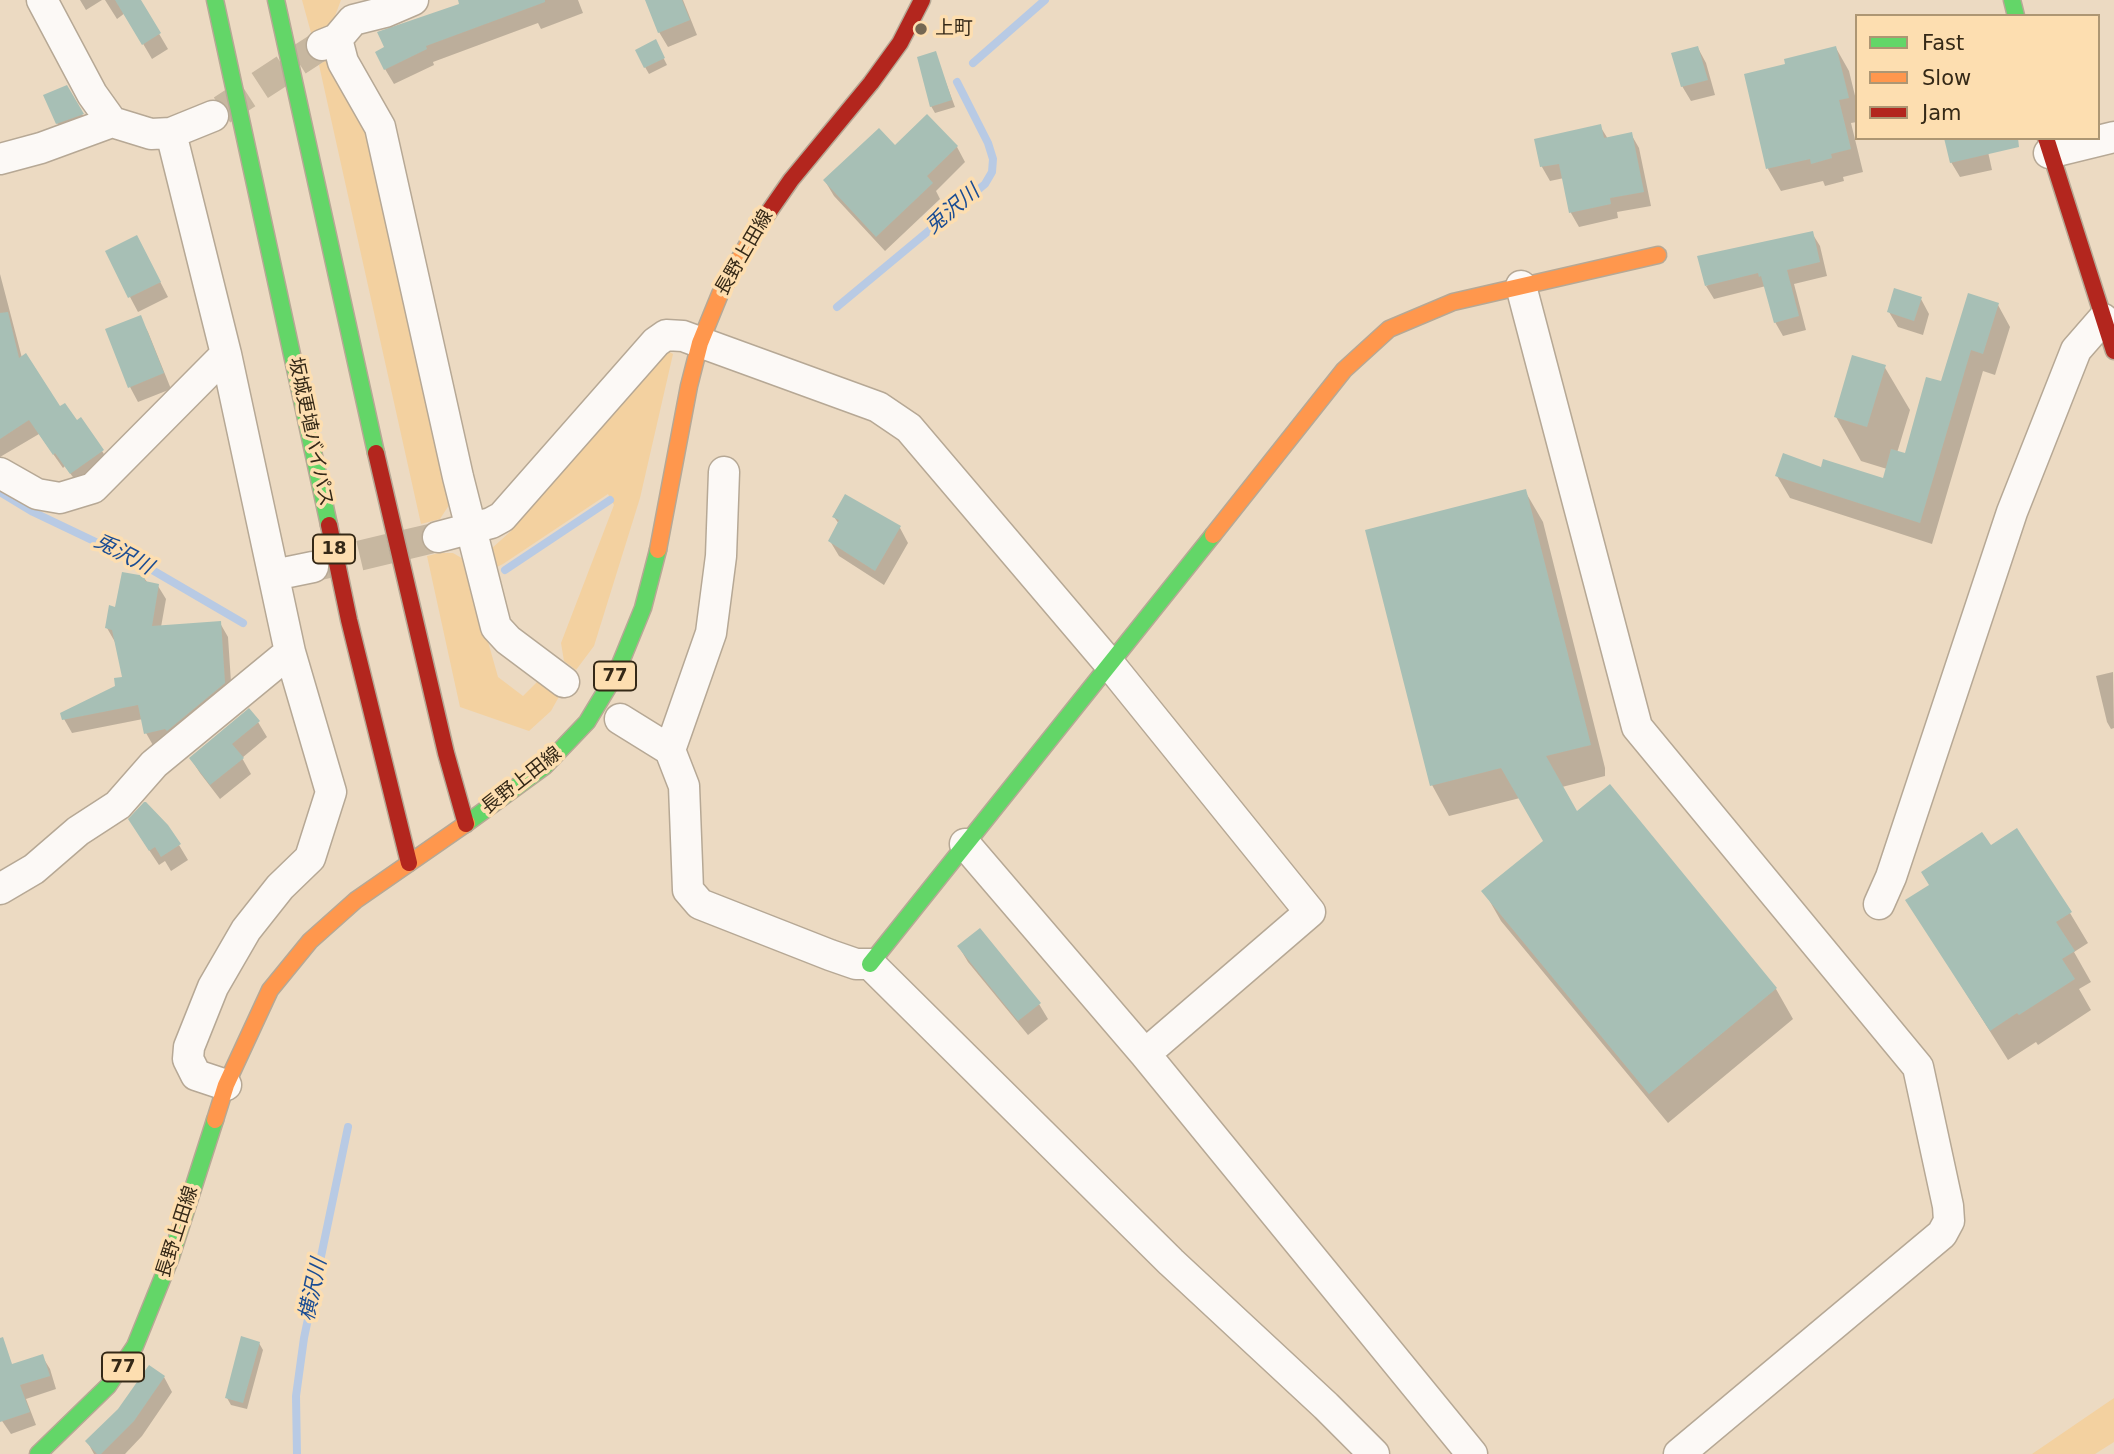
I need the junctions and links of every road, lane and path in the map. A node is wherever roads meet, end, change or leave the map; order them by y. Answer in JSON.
{"nodes":[{"id":1,"x":42,"y":0,"type":"edge"},
{"id":2,"x":215,"y":0,"type":"edge"},
{"id":3,"x":276,"y":0,"type":"edge"},
{"id":4,"x":414,"y":0,"type":"edge"},
{"id":5,"x":922,"y":0,"type":"edge"},
{"id":6,"x":343,"y":26,"type":"edge"},
{"id":7,"x":213,"y":116,"type":"tunnel mouth"},
{"id":8,"x":112,"y":122,"type":"junction"},
{"id":9,"x":171,"y":133,"type":"junction"},
{"id":10,"x":2092,"y":140,"type":"edge"},
{"id":11,"x":2047,"y":146,"type":"edge"},
{"id":12,"x":0,"y":159,"type":"edge"},
{"id":13,"x":1658,"y":255,"type":"dead end"},
{"id":14,"x":1521,"y":286,"type":"junction"},
{"id":15,"x":2103,"y":319,"type":"junction"},
{"id":16,"x":700,"y":344,"type":"junction"},
{"id":17,"x":2114,"y":351,"type":"edge"},
{"id":18,"x":226,"y":355,"type":"junction"},
{"id":19,"x":724,"y":472,"type":"dead end"},
{"id":20,"x":0,"y":473,"type":"edge"},
{"id":21,"x":472,"y":528,"type":"junction"},
{"id":22,"x":438,"y":537,"type":"tunnel mouth"},
{"id":23,"x":313,"y":567,"type":"tunnel mouth"},
{"id":24,"x":274,"y":575,"type":"junction"},
{"id":25,"x":290,"y":652,"type":"junction"},
{"id":26,"x":1108,"y":662,"type":"junction"},
{"id":27,"x":564,"y":682,"type":"dead end"},
{"id":28,"x":620,"y":719,"type":"dead end"},
{"id":29,"x":670,"y":750,"type":"junction"},
{"id":30,"x":466,"y":824,"type":"junction"},
{"id":31,"x":965,"y":844,"type":"junction"},
{"id":32,"x":409,"y":863,"type":"junction"},
{"id":33,"x":0,"y":889,"type":"edge"},
{"id":34,"x":1879,"y":904,"type":"dead end"},
{"id":35,"x":870,"y":964,"type":"junction"},
{"id":36,"x":1145,"y":1054,"type":"junction"},
{"id":37,"x":226,"y":1085,"type":"junction"},
{"id":38,"x":38,"y":1454,"type":"edge"},
{"id":39,"x":1374,"y":1454,"type":"edge"},
{"id":40,"x":1472,"y":1454,"type":"edge"},
{"id":41,"x":1679,"y":1454,"type":"edge"}],
"edges":[{"from":1,"to":8,"type":"street"},
{"from":2,"to":32,"type":"main road","name":"坂城更埴バイパス","number":"18"},
{"from":3,"to":30,"type":"main road"},
{"from":4,"to":6,"type":"street"},
{"from":5,"to":16,"type":"main road","name":"長野上田線","number":"77"},
{"from":6,"to":21,"type":"street"},
{"from":7,"to":9,"type":"street"},
{"from":8,"to":9,"type":"street"},
{"from":8,"to":12,"type":"street"},
{"from":9,"to":18,"type":"street"},
{"from":10,"to":11,"type":"street"},
{"from":11,"to":15,"type":"main road"},
{"from":13,"to":14,"type":"main road"},
{"from":14,"to":26,"type":"main road"},
{"from":14,"to":41,"type":"street"},
{"from":15,"to":17,"type":"main road"},
{"from":15,"to":34,"type":"street"},
{"from":16,"to":21,"type":"street"},
{"from":16,"to":26,"type":"street"},
{"from":16,"to":30,"type":"main road","name":"長野上田線","number":"77"},
{"from":18,"to":20,"type":"street"},
{"from":18,"to":24,"type":"street"},
{"from":19,"to":29,"type":"street"},
{"from":21,"to":22,"type":"street"},
{"from":21,"to":27,"type":"street"},
{"from":23,"to":24,"type":"street"},
{"from":24,"to":25,"type":"street"},
{"from":25,"to":33,"type":"street"},
{"from":25,"to":37,"type":"street"},
{"from":26,"to":31,"type":"main road"},
{"from":26,"to":36,"type":"street"},
{"from":28,"to":29,"type":"street"},
{"from":29,"to":35,"type":"street"},
{"from":30,"to":32,"type":"main road","name":"長野上田線","number":"77"},
{"from":31,"to":35,"type":"main road"},
{"from":31,"to":36,"type":"street"},
{"from":32,"to":37,"type":"main road","name":"長野上田線","number":"77"},
{"from":35,"to":39,"type":"street"},
{"from":36,"to":40,"type":"street"},
{"from":37,"to":38,"type":"main road","name":"長野上田線","number":"77"}]}
